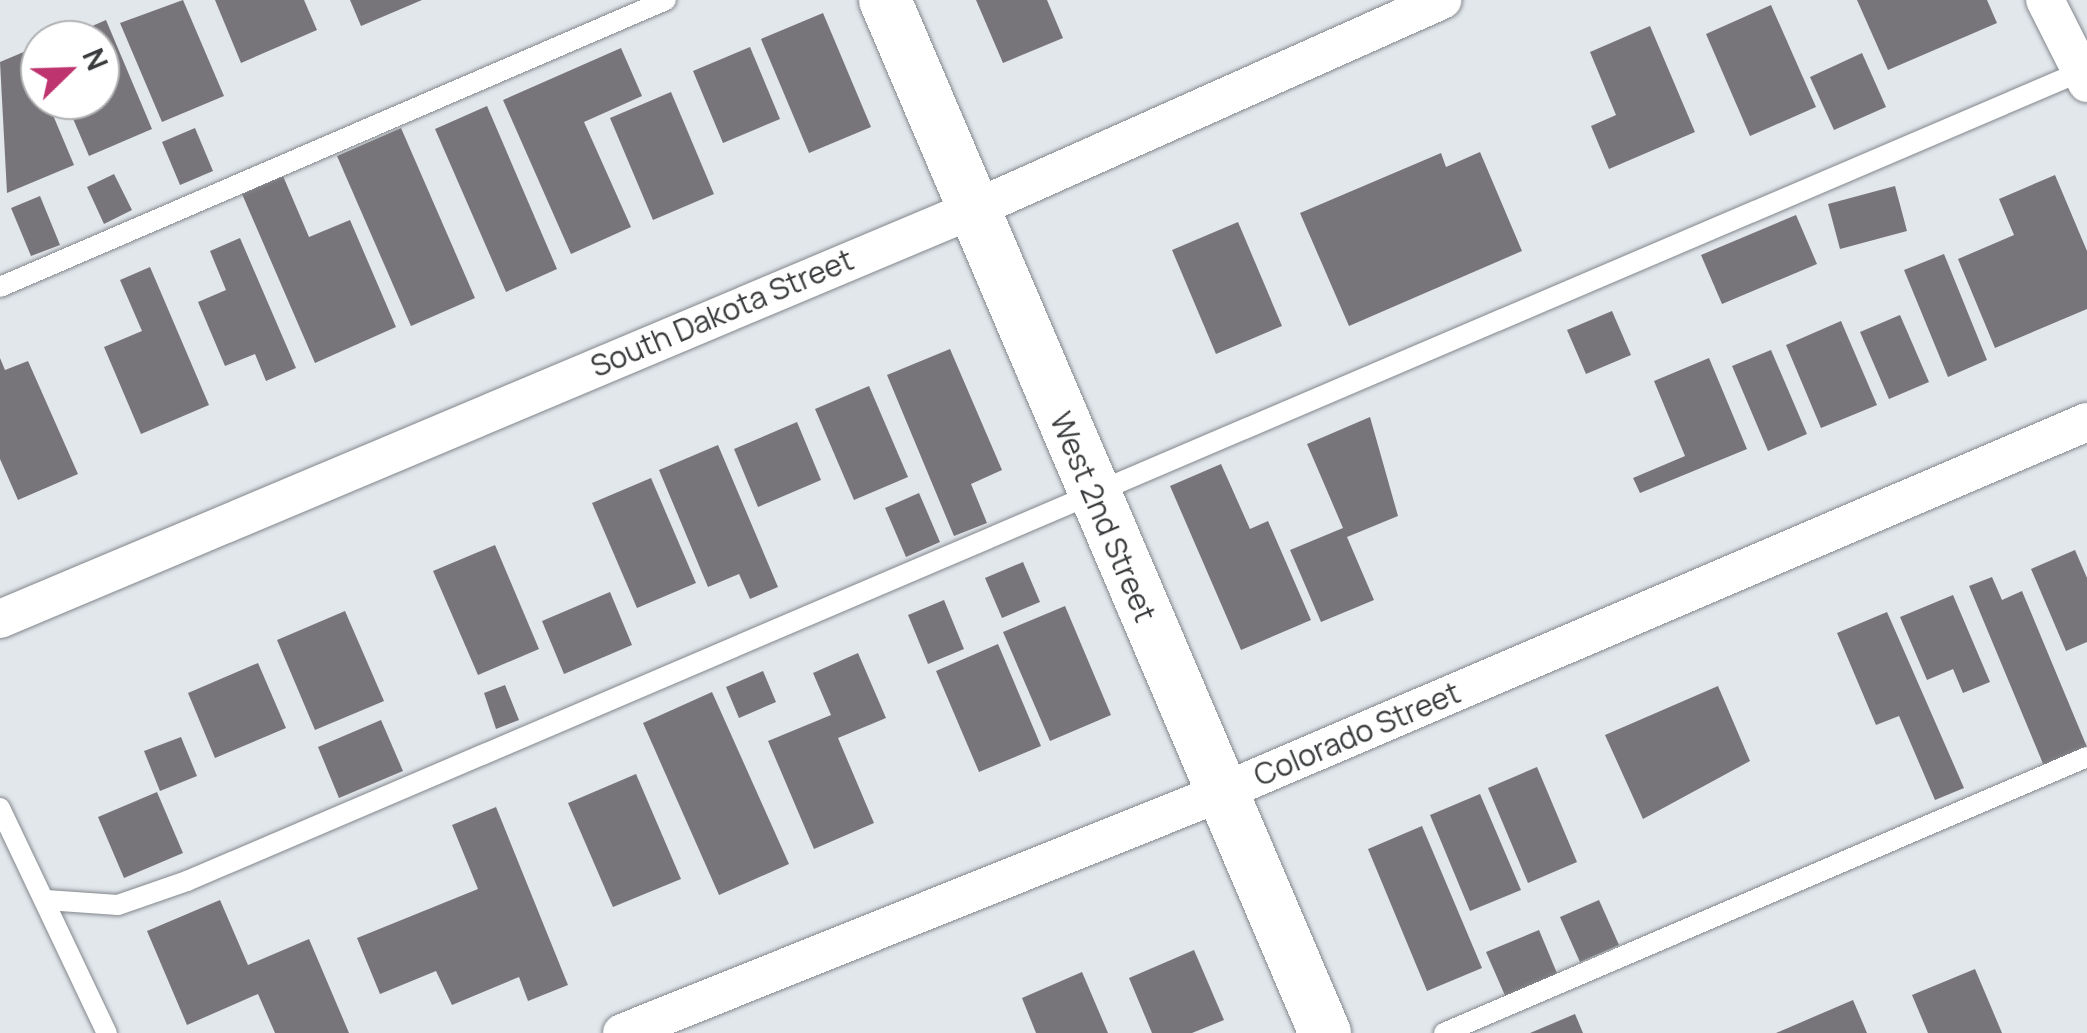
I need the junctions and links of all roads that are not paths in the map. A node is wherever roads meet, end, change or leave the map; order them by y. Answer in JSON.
{"nodes":[{"id":1,"x":666,"y":0,"type":"edge"},
{"id":2,"x":886,"y":0,"type":"edge"},
{"id":3,"x":1442,"y":0,"type":"edge"},
{"id":4,"x":2045,"y":0,"type":"edge"},
{"id":5,"x":2084,"y":77,"type":"edge"},
{"id":6,"x":974,"y":209,"type":"junction"},
{"id":7,"x":0,"y":287,"type":"edge"},
{"id":8,"x":2087,"y":422,"type":"edge"},
{"id":9,"x":1095,"y":498,"type":"junction"},
{"id":10,"x":0,"y":620,"type":"edge"},
{"id":11,"x":2087,"y":757,"type":"edge"},
{"id":12,"x":1220,"y":792,"type":"junction"},
{"id":13,"x":0,"y":808,"type":"edge"},
{"id":14,"x":46,"y":900,"type":"junction"},
{"id":15,"x":107,"y":1033,"type":"edge"},
{"id":16,"x":622,"y":1033,"type":"edge"},
{"id":17,"x":1325,"y":1033,"type":"edge"},
{"id":18,"x":1444,"y":1033,"type":"edge"}],
"edges":[{"from":1,"to":7,"type":"lane"},
{"from":2,"to":6,"type":"street","name":"West 2nd Street"},
{"from":3,"to":6,"type":"street","name":"South Dakota Street"},
{"from":4,"to":5,"type":"street"},
{"from":5,"to":9,"type":"lane"},
{"from":6,"to":9,"type":"street","name":"West 2nd Street"},
{"from":6,"to":10,"type":"street","name":"South Dakota Street"},
{"from":8,"to":12,"type":"street","name":"Colorado Street"},
{"from":9,"to":12,"type":"street","name":"West 2nd Street"},
{"from":9,"to":14,"type":"lane"},
{"from":11,"to":18,"type":"lane"},
{"from":12,"to":16,"type":"street","name":"Colorado Street"},
{"from":12,"to":17,"type":"street","name":"West 2nd Street"},
{"from":13,"to":14,"type":"lane"},
{"from":14,"to":15,"type":"lane"}]}
